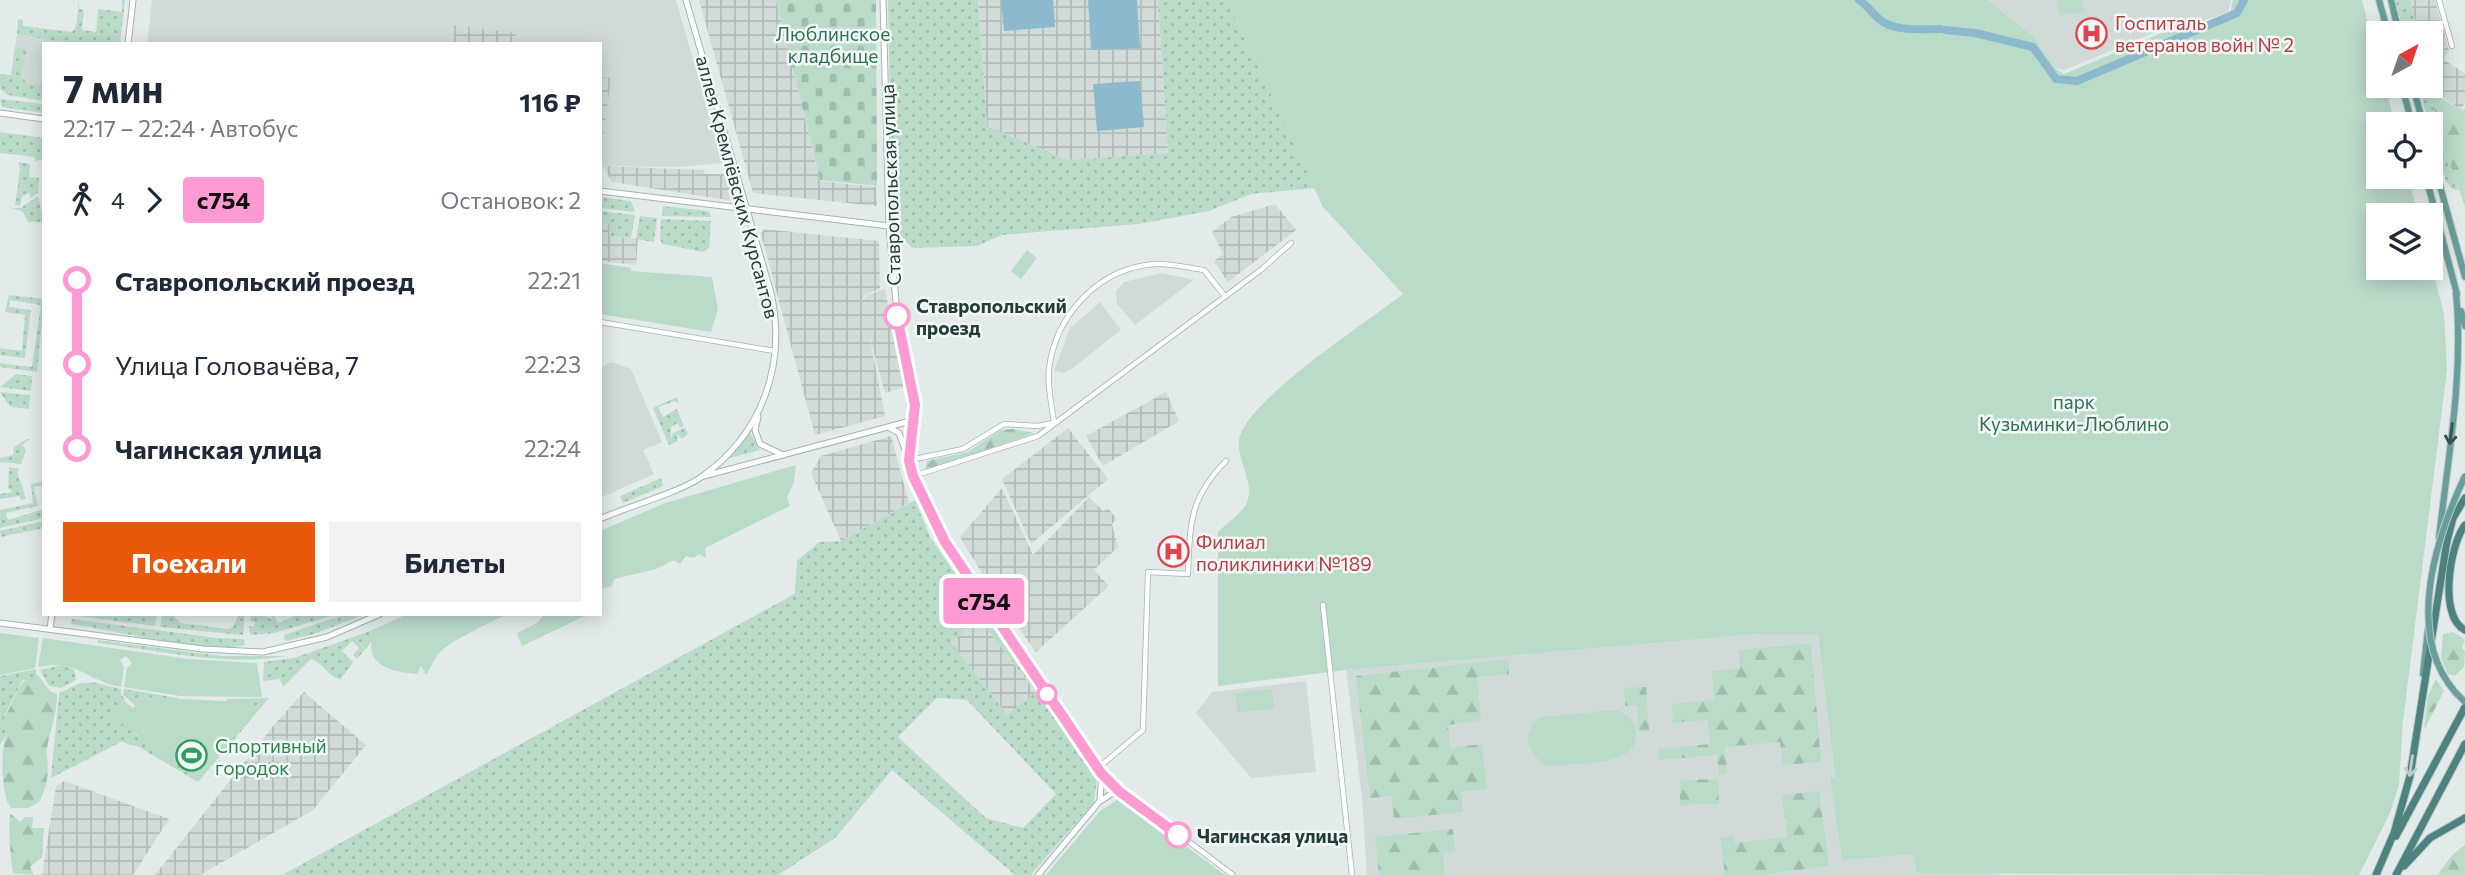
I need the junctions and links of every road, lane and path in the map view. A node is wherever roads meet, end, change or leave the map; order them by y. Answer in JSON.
{"nodes":[{"id":1,"x":133,"y":0,"type":"edge"},
{"id":2,"x":686,"y":0,"type":"edge"},
{"id":3,"x":883,"y":0,"type":"edge"},
{"id":4,"x":2379,"y":0,"type":"edge"},
{"id":5,"x":2391,"y":0,"type":"edge"},
{"id":6,"x":2439,"y":0,"type":"edge"},
{"id":7,"x":2385,"y":21,"type":"edge"},
{"id":8,"x":2396,"y":21,"type":"edge"},
{"id":9,"x":128,"y":42,"type":"edge"},
{"id":10,"x":2452,"y":46,"type":"dead end"},
{"id":11,"x":0,"y":113,"type":"edge"},
{"id":12,"x":42,"y":119,"type":"edge"},
{"id":13,"x":2429,"y":189,"type":"edge"},
{"id":14,"x":2441,"y":189,"type":"edge"},
{"id":15,"x":602,"y":191,"type":"edge"},
{"id":16,"x":747,"y":210,"type":"junction"},
{"id":17,"x":889,"y":226,"type":"junction"},
{"id":18,"x":1291,"y":243,"type":"dead end"},
{"id":19,"x":2465,"y":277,"type":"edge"},
{"id":20,"x":2456,"y":293,"type":"junction"},
{"id":21,"x":1224,"y":295,"type":"junction"},
{"id":22,"x":602,"y":322,"type":"edge"},
{"id":23,"x":2465,"y":326,"type":"edge"},
{"id":24,"x":776,"y":352,"type":"junction"},
{"id":25,"x":759,"y":411,"type":"junction"},
{"id":26,"x":914,"y":420,"type":"junction"},
{"id":27,"x":1054,"y":423,"type":"junction"},
{"id":28,"x":887,"y":427,"type":"junction"},
{"id":29,"x":783,"y":455,"type":"junction"},
{"id":30,"x":909,"y":461,"type":"junction"},
{"id":31,"x":1226,"y":461,"type":"dead end"},
{"id":32,"x":913,"y":476,"type":"junction"},
{"id":33,"x":2465,"y":476,"type":"edge"},
{"id":34,"x":702,"y":477,"type":"junction"},
{"id":35,"x":2465,"y":498,"type":"edge"},
{"id":36,"x":602,"y":518,"type":"edge"},
{"id":37,"x":2465,"y":525,"type":"edge"},
{"id":38,"x":1324,"y":605,"type":"dead end"},
{"id":39,"x":52,"y":616,"type":"edge"},
{"id":40,"x":375,"y":616,"type":"edge"},
{"id":41,"x":0,"y":623,"type":"edge"},
{"id":42,"x":50,"y":629,"type":"junction"},
{"id":43,"x":2465,"y":630,"type":"edge"},
{"id":44,"x":2421,"y":699,"type":"junction"},
{"id":45,"x":2465,"y":702,"type":"edge"},
{"id":46,"x":2465,"y":744,"type":"edge"},
{"id":47,"x":1099,"y":771,"type":"junction"},
{"id":48,"x":1113,"y":785,"type":"junction"},
{"id":49,"x":1103,"y":787,"type":"junction"},
{"id":50,"x":1110,"y":794,"type":"junction"},
{"id":51,"x":1123,"y":794,"type":"junction"},
{"id":52,"x":1099,"y":802,"type":"junction"},
{"id":53,"x":2465,"y":818,"type":"edge"},
{"id":54,"x":1038,"y":875,"type":"edge"},
{"id":55,"x":1233,"y":875,"type":"edge"},
{"id":56,"x":1352,"y":875,"type":"edge"},
{"id":57,"x":2376,"y":875,"type":"edge"},
{"id":58,"x":2397,"y":875,"type":"edge"}],
"edges":[{"from":1,"to":9,"type":"street"},
{"from":2,"to":16,"type":"street","name":"аллея Кремлёвских Курсантов"},
{"from":3,"to":17,"type":"street","name":"Ставропольская улица"},
{"from":4,"to":7,"type":"main road"},
{"from":5,"to":8,"type":"main road"},
{"from":6,"to":10,"type":"street"},
{"from":11,"to":12,"type":"street"},
{"from":13,"to":20,"type":"main road"},
{"from":14,"to":19,"type":"main road"},
{"from":15,"to":16,"type":"street"},
{"from":16,"to":17,"type":"street"},
{"from":16,"to":24,"type":"street","name":"аллея Кремлёвских Курсантов"},
{"from":17,"to":26,"type":"street","name":"Ставропольская улица"},
{"from":18,"to":21,"type":"street"},
{"from":20,"to":23,"type":"main road"},
{"from":20,"to":44,"type":"main road","one_way":true},
{"from":21,"to":27,"type":"street"},
{"from":21,"to":27,"type":"street"},
{"from":22,"to":24,"type":"street"},
{"from":24,"to":25,"type":"street","name":"аллея Кремлёвских Курсантов"},
{"from":25,"to":29,"type":"street"},
{"from":25,"to":34,"type":"street","name":"аллея Кремлёвских Курсантов"},
{"from":26,"to":28,"type":"street"},
{"from":26,"to":30,"type":"street","name":"Ставропольская улица"},
{"from":27,"to":30,"type":"street"},
{"from":27,"to":32,"type":"street"},
{"from":28,"to":29,"type":"street"},
{"from":28,"to":30,"type":"street"},
{"from":29,"to":34,"type":"street"},
{"from":30,"to":32,"type":"street","name":"Ставропольская улица"},
{"from":31,"to":47,"type":"street"},
{"from":32,"to":47,"type":"street","name":"Ставропольская улица"},
{"from":33,"to":45,"type":"main road","bridge":true},
{"from":34,"to":36,"type":"street"},
{"from":35,"to":44,"type":"highway"},
{"from":37,"to":43,"type":"highway"},
{"from":38,"to":56,"type":"street"},
{"from":39,"to":42,"type":"street"},
{"from":40,"to":42,"type":"street"},
{"from":41,"to":42,"type":"street"},
{"from":44,"to":57,"type":"highway","one_way":true},
{"from":45,"to":57,"type":"highway"},
{"from":46,"to":58,"type":"highway"},
{"from":47,"to":48,"type":"street","name":"Ставропольская улица"},
{"from":47,"to":49,"type":"street","name":"Ставропольская улица"},
{"from":48,"to":49,"type":"street"},
{"from":48,"to":50,"type":"street"},
{"from":48,"to":51,"type":"street"},
{"from":49,"to":50,"type":"street"},
{"from":49,"to":52,"type":"street"},
{"from":50,"to":51,"type":"street"},
{"from":50,"to":52,"type":"street"},
{"from":51,"to":55,"type":"street"},
{"from":52,"to":54,"type":"street"},
{"from":53,"to":58,"type":"highway"}]}
